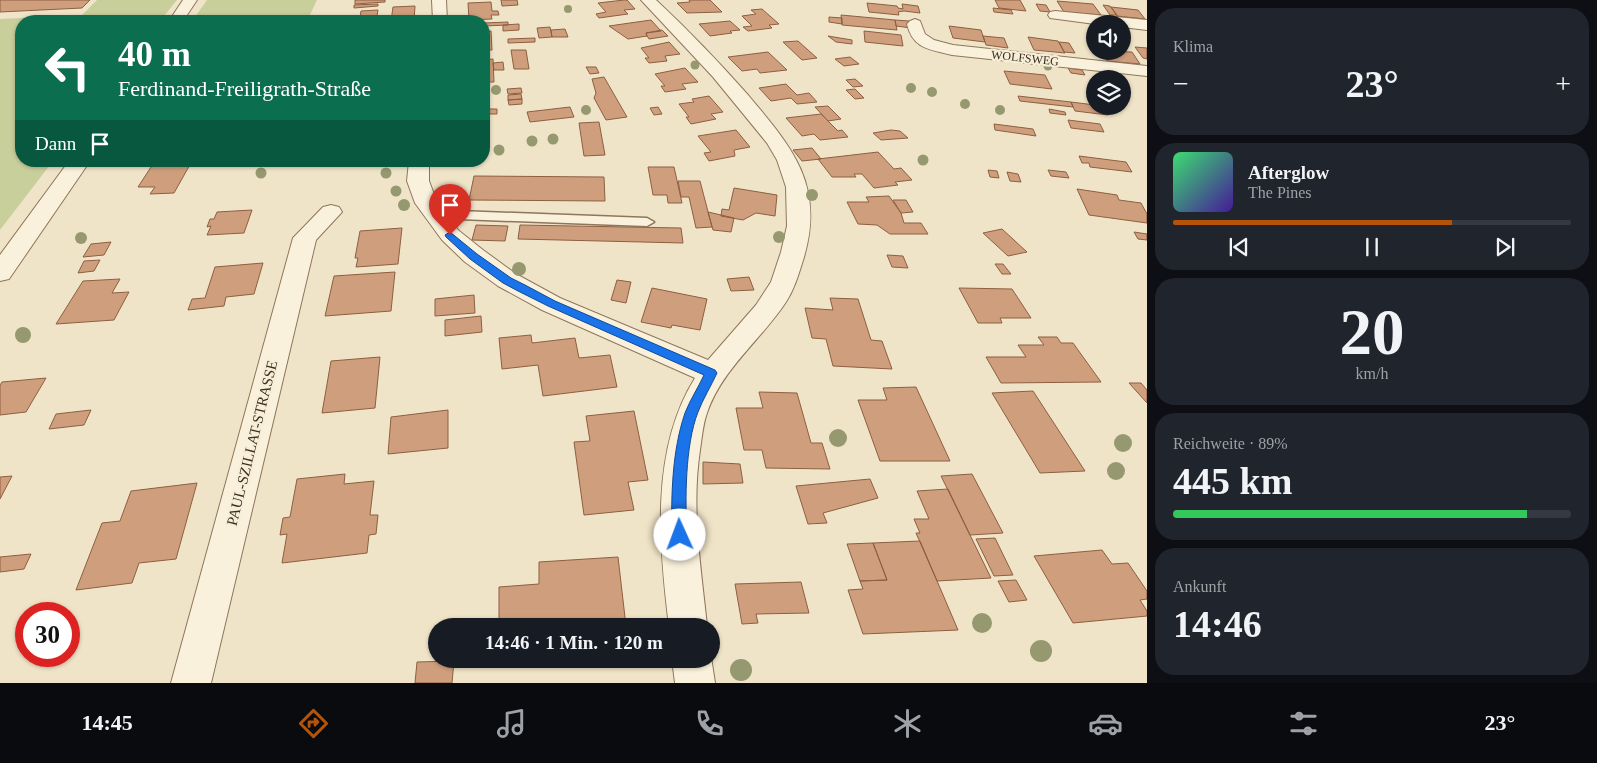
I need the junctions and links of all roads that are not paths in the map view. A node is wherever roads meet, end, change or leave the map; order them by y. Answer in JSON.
{"nodes":[{"id":1,"x":190,"y":0,"type":"edge"},
{"id":2,"x":439,"y":0,"type":"edge"},
{"id":3,"x":648,"y":0,"type":"edge"},
{"id":4,"x":180,"y":15,"type":"edge"},
{"id":5,"x":440,"y":15,"type":"edge"},
{"id":6,"x":1055,"y":16,"type":"dead end"},
{"id":7,"x":915,"y":24,"type":"dead end"},
{"id":8,"x":1147,"y":25,"type":"edge"},
{"id":9,"x":1147,"y":71,"type":"edge"},
{"id":10,"x":76,"y":167,"type":"edge"},
{"id":11,"x":419,"y":167,"type":"edge"},
{"id":12,"x":331,"y":212,"type":"dead end"},
{"id":13,"x":438,"y":219,"type":"junction"},
{"id":14,"x":647,"y":222,"type":"dead end"},
{"id":15,"x":0,"y":273,"type":"edge"},
{"id":16,"x":711,"y":373,"type":"junction"},
{"id":17,"x":687,"y":618,"type":"edge"},
{"id":18,"x":693,"y":668,"type":"edge"},
{"id":19,"x":191,"y":683,"type":"edge"},
{"id":20,"x":695,"y":683,"type":"edge"}],
"edges":[{"from":1,"to":4,"type":"street"},
{"from":2,"to":5,"type":"street"},
{"from":3,"to":16,"type":"street"},
{"from":6,"to":8,"type":"street"},
{"from":7,"to":9,"type":"street","name":"WOLFSWEG"},
{"from":10,"to":15,"type":"street"},
{"from":11,"to":13,"type":"street"},
{"from":12,"to":19,"type":"street","name":"PAUL-SZILLAT-STRASSE"},
{"from":13,"to":14,"type":"lane"},
{"from":13,"to":16,"type":"street"},
{"from":16,"to":17,"type":"street"},
{"from":18,"to":20,"type":"street"}]}
